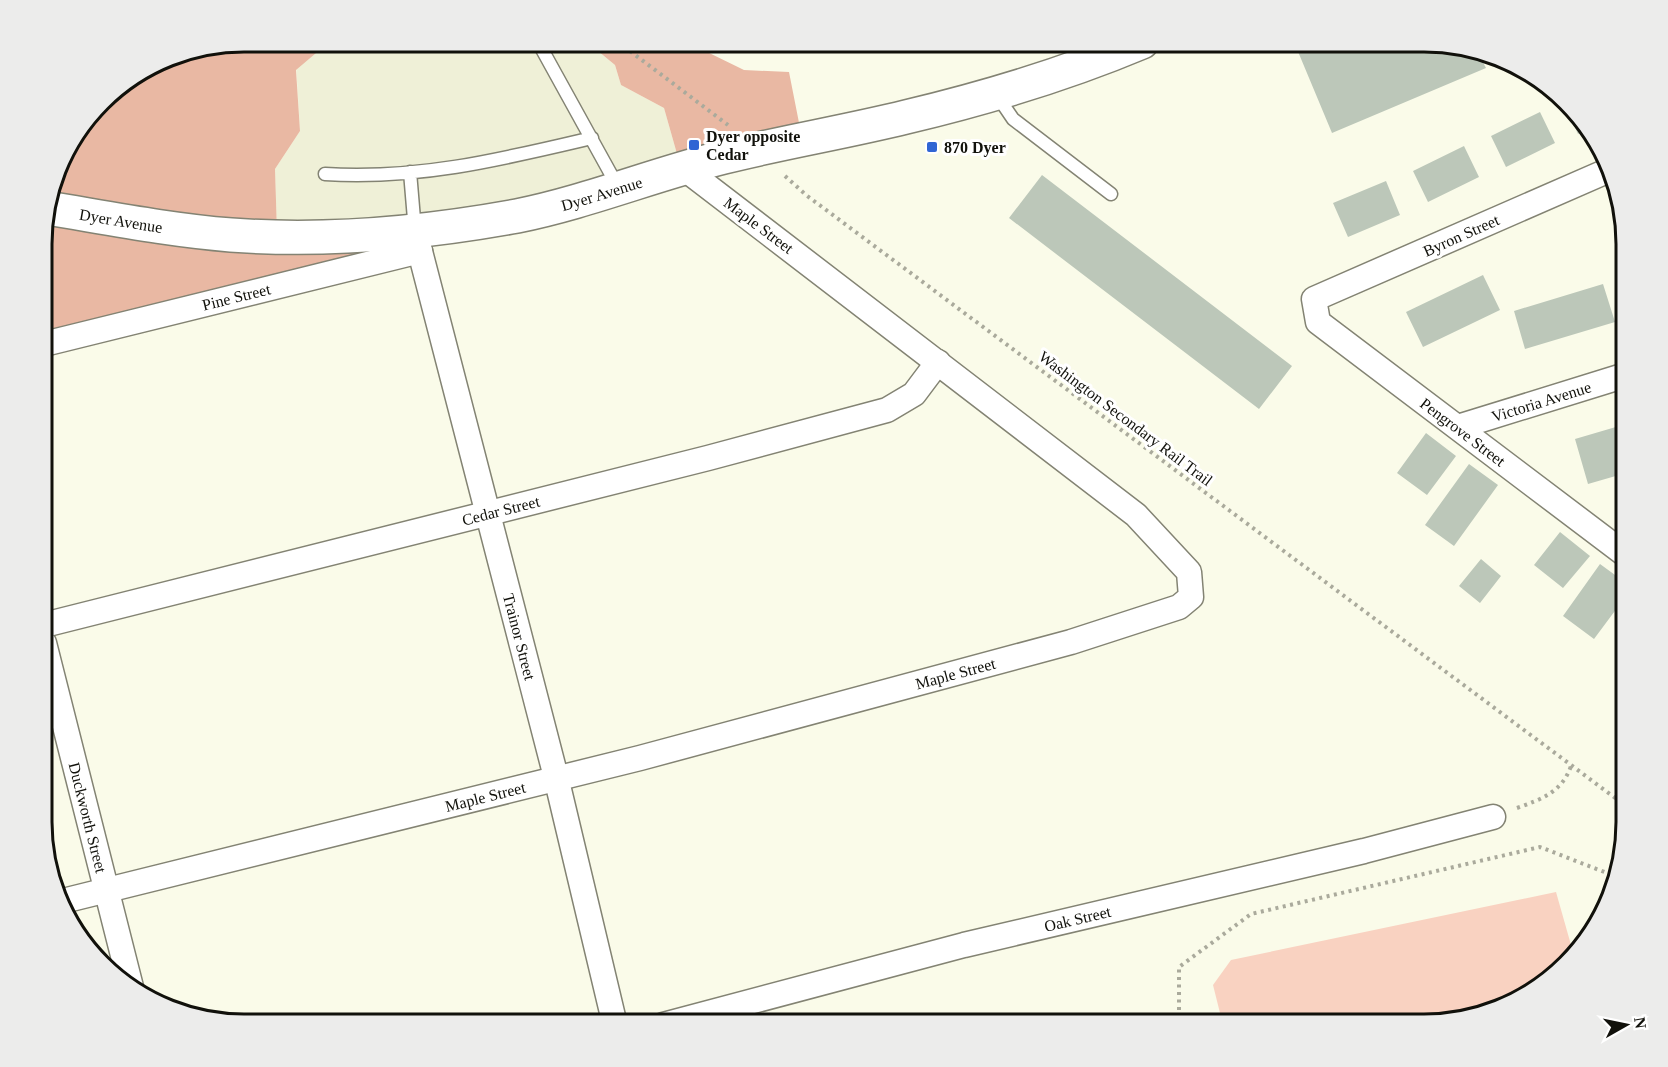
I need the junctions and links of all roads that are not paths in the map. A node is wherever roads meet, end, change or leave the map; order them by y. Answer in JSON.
{"nodes":[{"id":1,"x":1106,"y":52,"type":"edge"},
{"id":2,"x":543,"y":53,"type":"edge"},
{"id":3,"x":996,"y":93,"type":"junction"},
{"id":4,"x":592,"y":138,"type":"junction"},
{"id":5,"x":686,"y":169,"type":"junction"},
{"id":6,"x":410,"y":172,"type":"junction"},
{"id":7,"x":1602,"y":173,"type":"edge"},
{"id":8,"x":326,"y":174,"type":"dead end"},
{"id":9,"x":618,"y":188,"type":"junction"},
{"id":10,"x":1111,"y":194,"type":"dead end"},
{"id":11,"x":56,"y":209,"type":"edge"},
{"id":12,"x":417,"y":241,"type":"junction"},
{"id":13,"x":1314,"y":299,"type":"joint"},
{"id":14,"x":52,"y":342,"type":"edge"},
{"id":15,"x":938,"y":362,"type":"junction"},
{"id":16,"x":1615,"y":378,"type":"edge"},
{"id":17,"x":1458,"y":427,"type":"junction"},
{"id":18,"x":486,"y":513,"type":"junction"},
{"id":19,"x":1615,"y":547,"type":"edge"},
{"id":20,"x":52,"y":623,"type":"edge"},
{"id":21,"x":52,"y":675,"type":"edge"},
{"id":22,"x":556,"y":777,"type":"junction"},
{"id":23,"x":1493,"y":817,"type":"road end"},
{"id":24,"x":107,"y":891,"type":"junction"},
{"id":25,"x":69,"y":900,"type":"edge"},
{"id":26,"x":128,"y":975,"type":"edge"},
{"id":27,"x":612,"y":1014,"type":"edge"},
{"id":28,"x":704,"y":1014,"type":"edge"}],
"edges":[{"from":1,"to":3,"type":"main road","name":"Dyer Avenue"},
{"from":2,"to":4,"type":"lane"},
{"from":3,"to":5,"type":"main road","name":"Dyer Avenue"},
{"from":3,"to":10,"type":"lane"},
{"from":4,"to":6,"type":"lane"},
{"from":4,"to":9,"type":"lane"},
{"from":5,"to":9,"type":"main road","name":"Dyer Avenue"},
{"from":5,"to":15,"type":"street","name":"Maple Street"},
{"from":6,"to":8,"type":"lane"},
{"from":6,"to":12,"type":"lane"},
{"from":7,"to":13,"type":"street","name":"Byron Street"},
{"from":9,"to":12,"type":"main road","name":"Dyer Avenue"},
{"from":11,"to":12,"type":"main road","name":"Dyer Avenue"},
{"from":12,"to":14,"type":"street","name":"Pine Street"},
{"from":12,"to":18,"type":"street","name":"Trainor Street"},
{"from":13,"to":17,"type":"street","name":"Pengrove Street"},
{"from":15,"to":18,"type":"street","name":"Cedar Street"},
{"from":15,"to":22,"type":"street","name":"Maple Street"},
{"from":16,"to":17,"type":"street","name":"Victoria Avenue"},
{"from":17,"to":19,"type":"street","name":"Pengrove Street"},
{"from":18,"to":20,"type":"street","name":"Cedar Street"},
{"from":18,"to":22,"type":"street","name":"Trainor Street"},
{"from":21,"to":24,"type":"street","name":"Duckworth Street"},
{"from":22,"to":24,"type":"street","name":"Maple Street"},
{"from":22,"to":27,"type":"street","name":"Trainor Street"},
{"from":23,"to":28,"type":"street","name":"Oak Street"},
{"from":24,"to":25,"type":"street","name":"Maple Street"},
{"from":24,"to":26,"type":"street","name":"Duckworth Street"}]}
